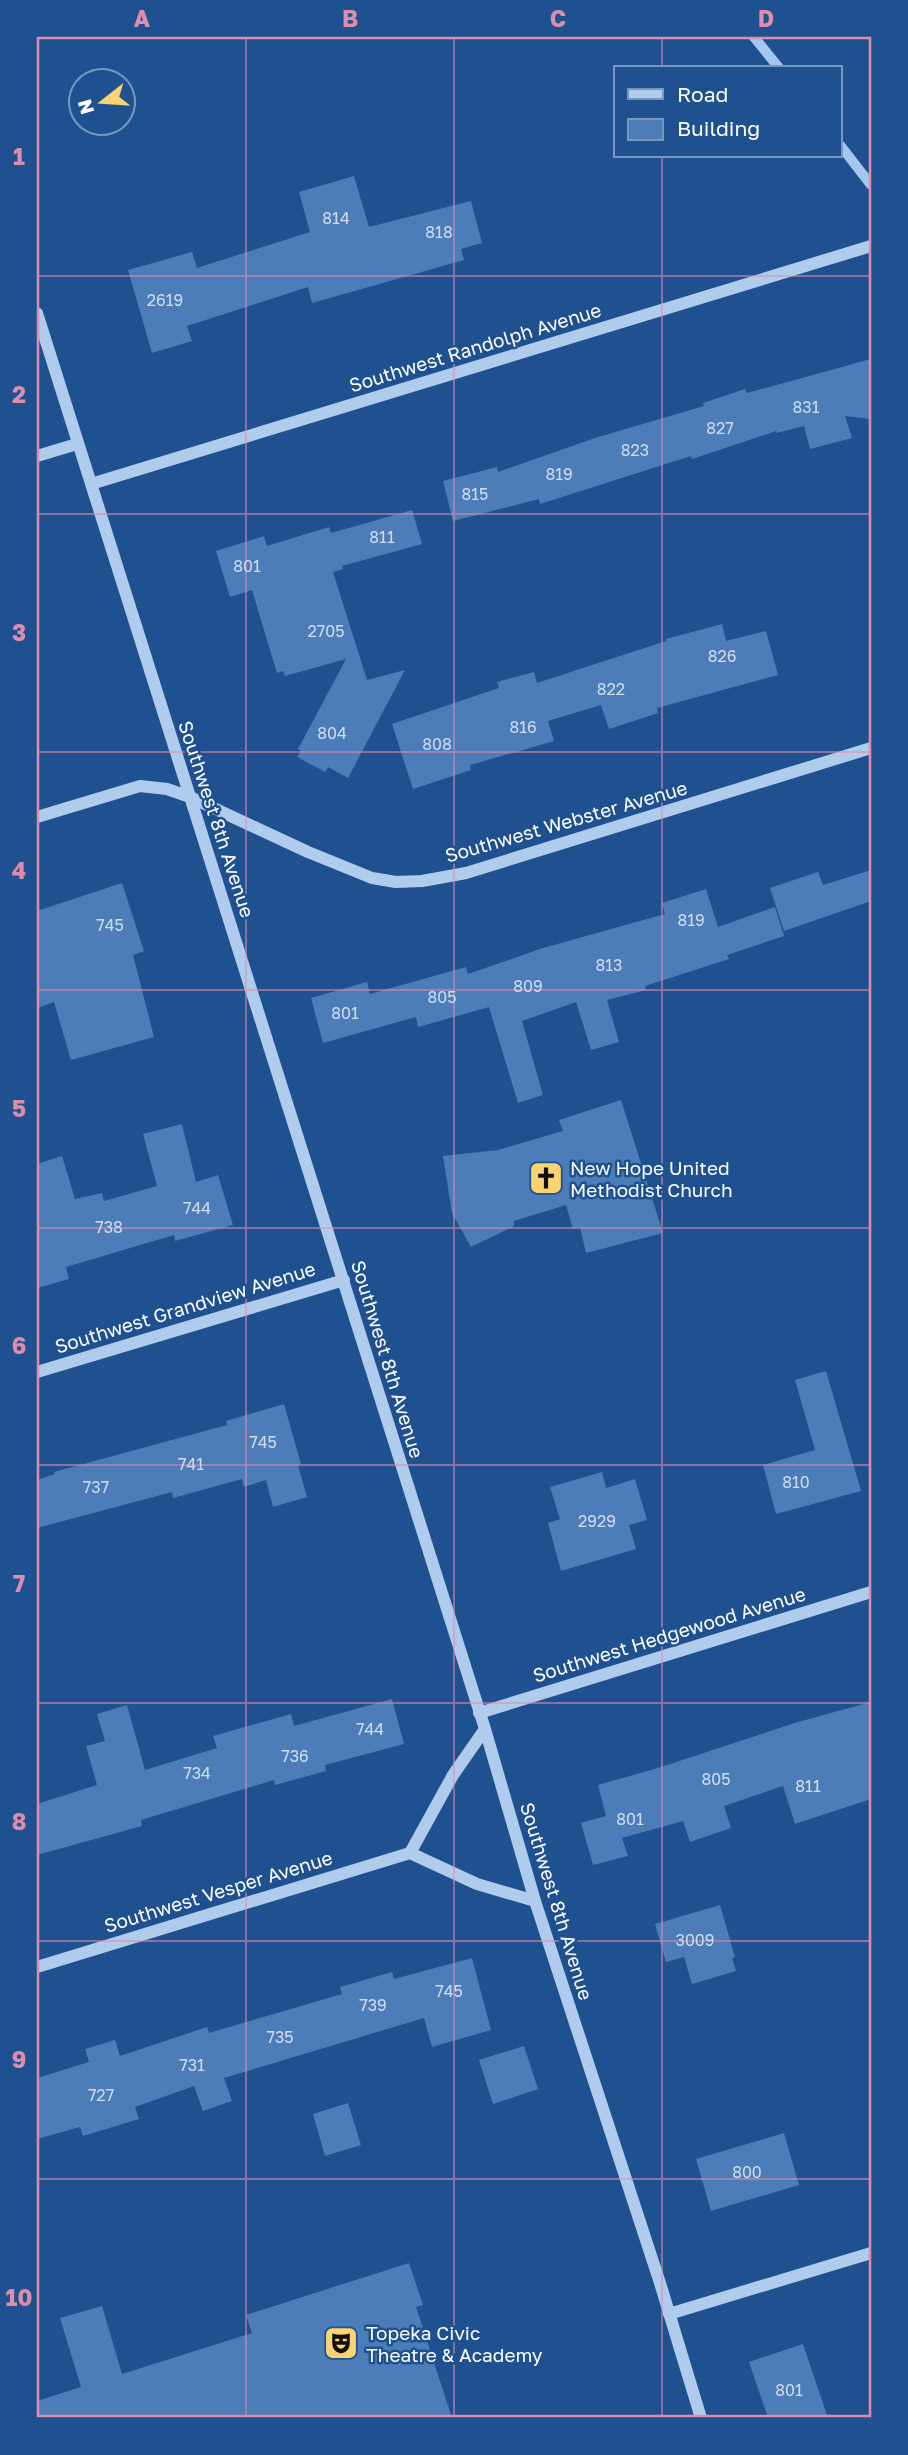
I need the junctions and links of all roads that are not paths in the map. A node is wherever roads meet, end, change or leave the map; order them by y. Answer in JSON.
{"nodes":[{"id":1,"x":871,"y":246,"type":"edge"},
{"id":2,"x":37,"y":313,"type":"edge"},
{"id":3,"x":77,"y":444,"type":"junction"},
{"id":4,"x":37,"y":456,"type":"edge"},
{"id":5,"x":91,"y":484,"type":"junction"},
{"id":6,"x":871,"y":748,"type":"edge"},
{"id":7,"x":190,"y":797,"type":"junction"},
{"id":8,"x":37,"y":817,"type":"edge"},
{"id":9,"x":344,"y":1280,"type":"junction"},
{"id":10,"x":37,"y":1372,"type":"edge"},
{"id":11,"x":871,"y":1592,"type":"edge"},
{"id":12,"x":479,"y":1713,"type":"junction"},
{"id":13,"x":485,"y":1729,"type":"junction"},
{"id":14,"x":410,"y":1853,"type":"junction"},
{"id":15,"x":535,"y":1901,"type":"junction"},
{"id":16,"x":37,"y":1966,"type":"edge"},
{"id":17,"x":871,"y":2253,"type":"edge"},
{"id":18,"x":669,"y":2314,"type":"junction"},
{"id":19,"x":701,"y":2418,"type":"edge"}],
"edges":[{"from":1,"to":5,"type":"street","name":"Southwest Randolph Avenue"},
{"from":2,"to":3,"type":"street","name":"Southwest 8th Avenue"},
{"from":3,"to":4,"type":"street"},
{"from":3,"to":5,"type":"street","name":"Southwest 8th Avenue"},
{"from":5,"to":7,"type":"street","name":"Southwest 8th Avenue"},
{"from":6,"to":7,"type":"street","name":"Southwest Webster Avenue"},
{"from":7,"to":8,"type":"street","name":"Southwest Webster Avenue"},
{"from":7,"to":9,"type":"street","name":"Southwest 8th Avenue"},
{"from":9,"to":10,"type":"street","name":"Southwest Grandview Avenue"},
{"from":9,"to":12,"type":"street","name":"Southwest 8th Avenue"},
{"from":11,"to":12,"type":"street","name":"Southwest Hedgewood Avenue"},
{"from":12,"to":13,"type":"street","name":"Southwest 8th Avenue"},
{"from":13,"to":14,"type":"street"},
{"from":13,"to":15,"type":"street","name":"Southwest 8th Avenue"},
{"from":14,"to":15,"type":"street"},
{"from":14,"to":16,"type":"street","name":"Southwest Vesper Avenue"},
{"from":15,"to":18,"type":"street","name":"Southwest 8th Avenue"},
{"from":17,"to":18,"type":"street"},
{"from":18,"to":19,"type":"street","name":"Southwest 8th Avenue"}]}
